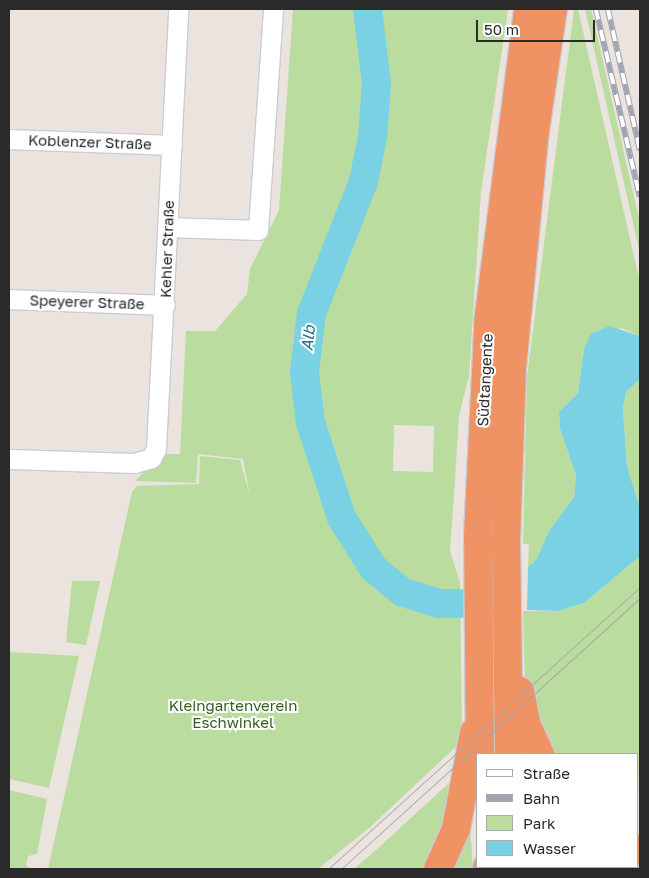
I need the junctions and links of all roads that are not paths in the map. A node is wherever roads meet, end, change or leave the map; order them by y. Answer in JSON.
{"nodes":[{"id":1,"x":178,"y":9,"type":"edge"},
{"id":2,"x":273,"y":9,"type":"edge"},
{"id":3,"x":528,"y":9,"type":"edge"},
{"id":4,"x":553,"y":9,"type":"edge"},
{"id":5,"x":9,"y":139,"type":"edge"},
{"id":6,"x":172,"y":145,"type":"junction"},
{"id":7,"x":168,"y":227,"type":"junction"},
{"id":8,"x":9,"y":299,"type":"edge"},
{"id":9,"x":165,"y":305,"type":"junction"},
{"id":10,"x":9,"y":459,"type":"edge"},
{"id":11,"x":506,"y":632,"type":"junction"},
{"id":12,"x":479,"y":719,"type":"junction"},
{"id":13,"x":480,"y":753,"type":"edge"},
{"id":14,"x":509,"y":753,"type":"edge"},
{"id":15,"x":540,"y":753,"type":"edge"},
{"id":16,"x":438,"y":869,"type":"edge"}],
"edges":[{"from":1,"to":6,"type":"street","name":"Kehler Straße"},
{"from":2,"to":7,"type":"street"},
{"from":3,"to":12,"type":"highway","name":"Südtangente"},
{"from":4,"to":11,"type":"highway","name":"Südtangente"},
{"from":5,"to":6,"type":"street","name":"Koblenzer Straße"},
{"from":6,"to":7,"type":"street","name":"Kehler Straße"},
{"from":7,"to":9,"type":"street","name":"Kehler Straße"},
{"from":8,"to":9,"type":"street","name":"Speyerer Straße"},
{"from":9,"to":10,"type":"street","name":"Kehler Straße"},
{"from":11,"to":14,"type":"highway","name":"Südtangente"},
{"from":11,"to":15,"type":"highway"},
{"from":12,"to":13,"type":"highway","name":"Südtangente"},
{"from":12,"to":16,"type":"highway"}]}
